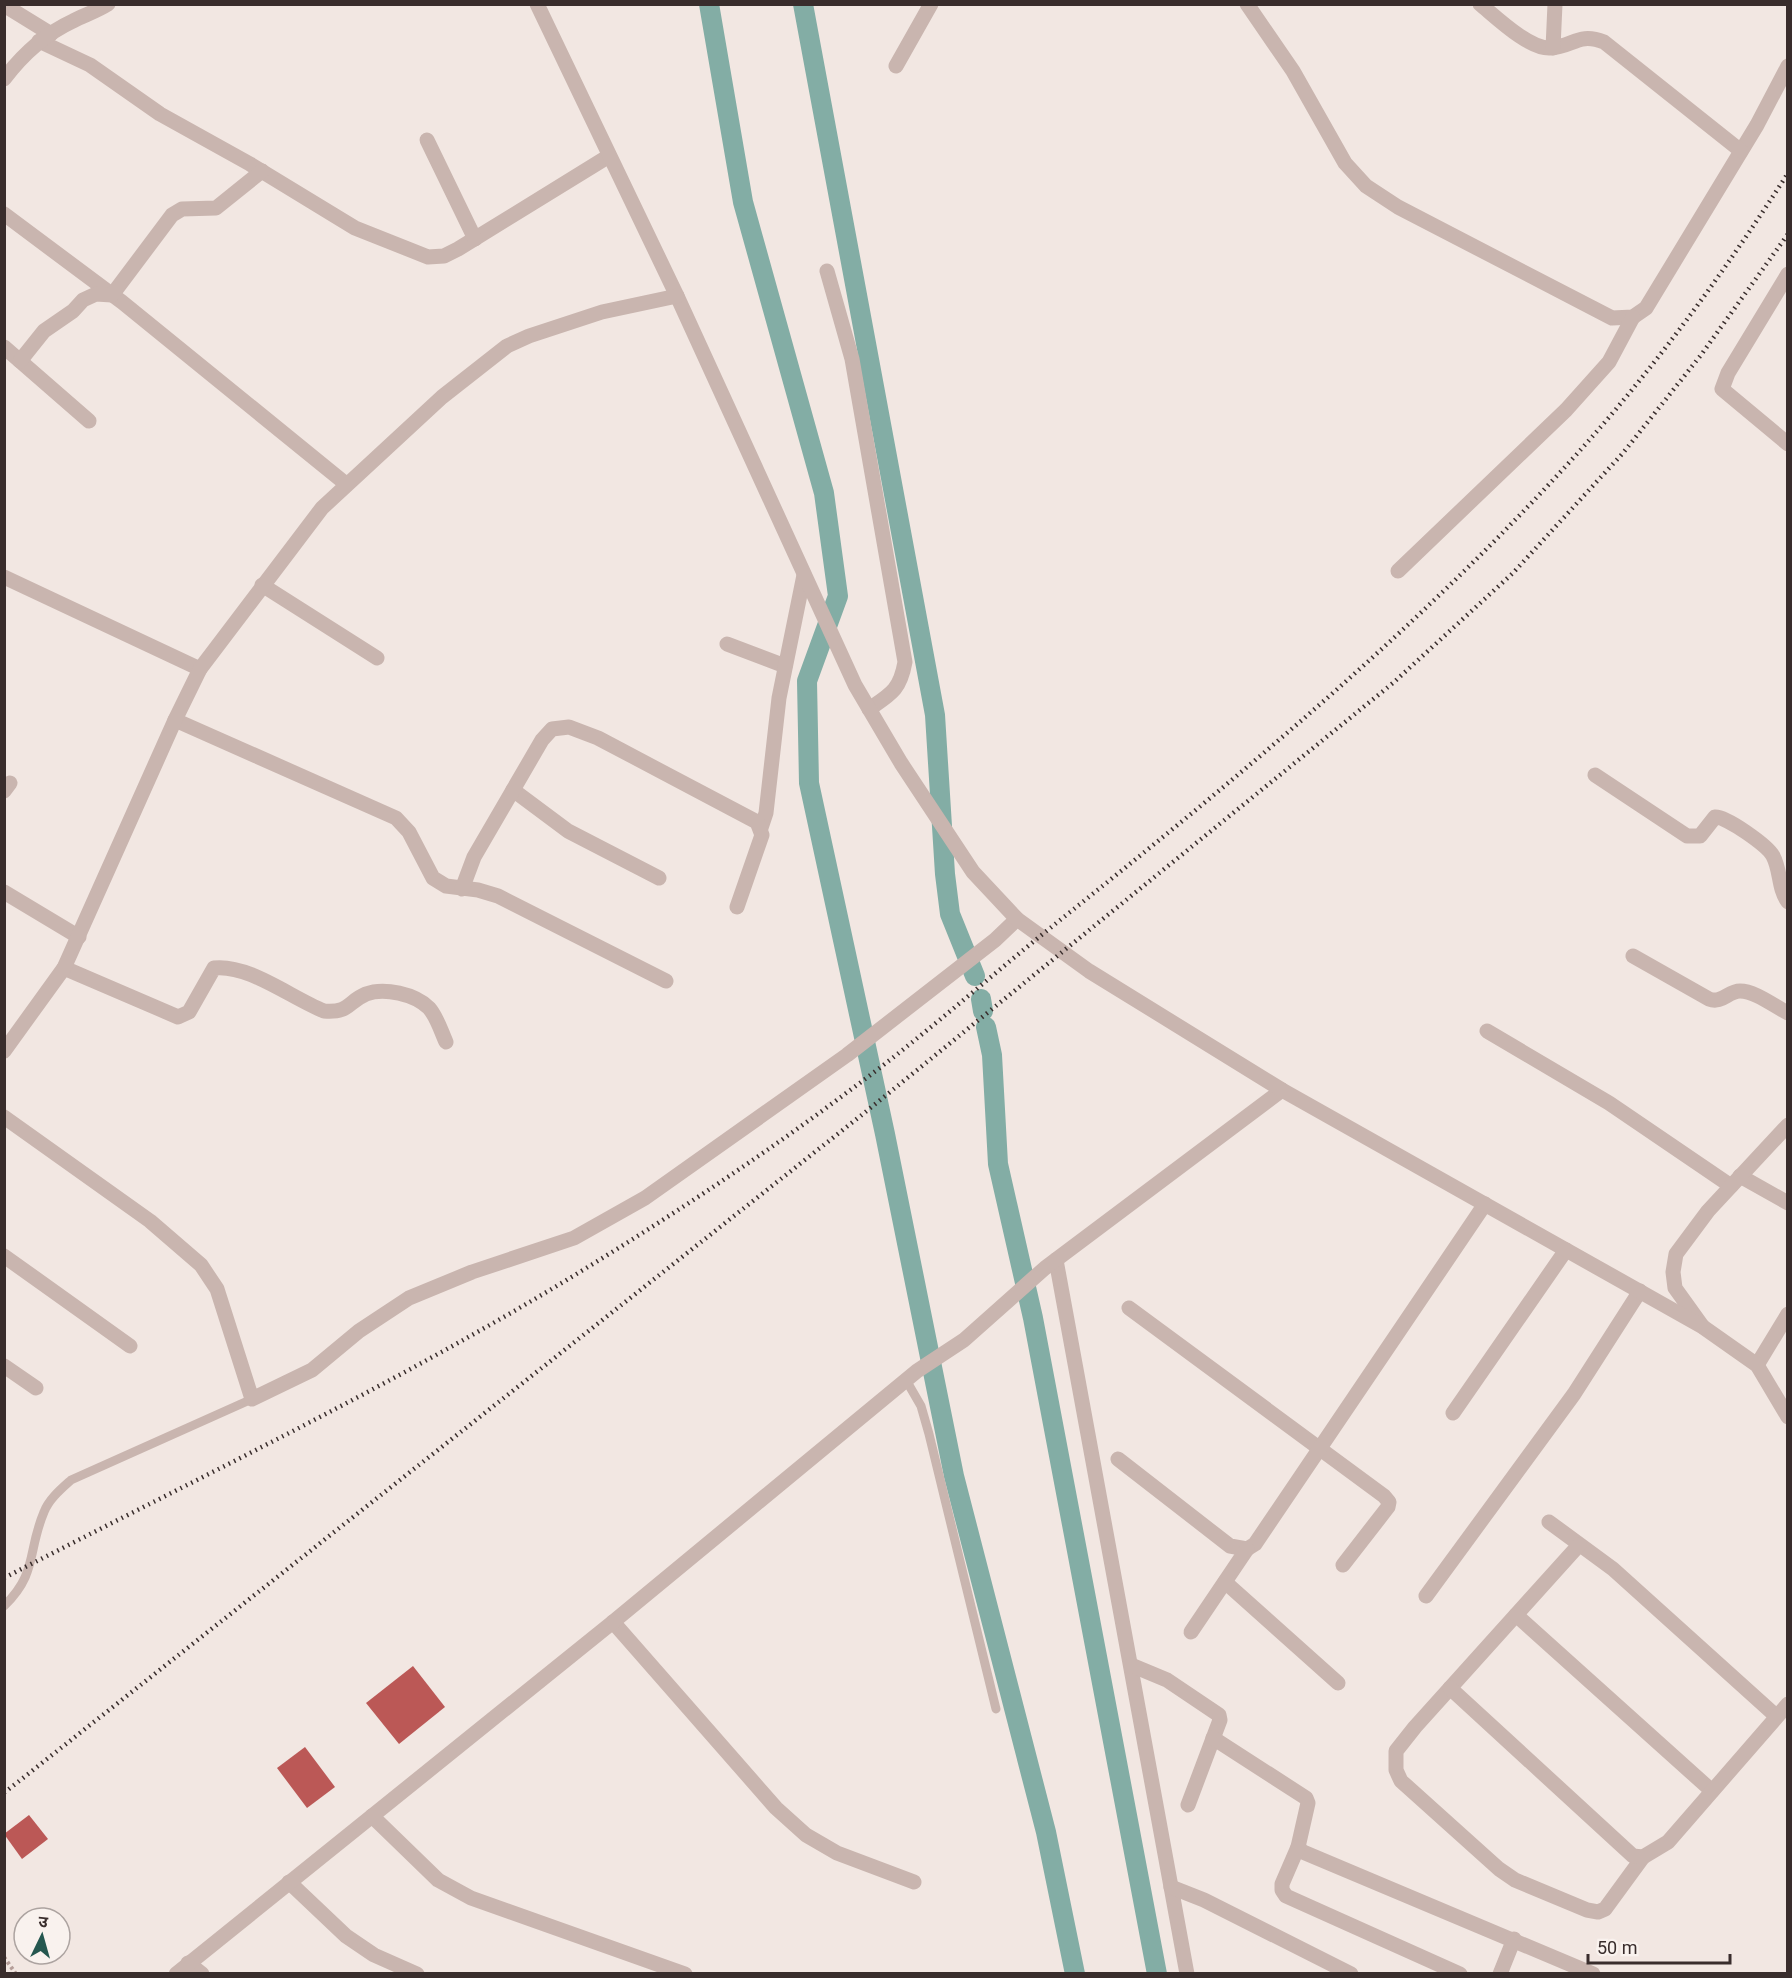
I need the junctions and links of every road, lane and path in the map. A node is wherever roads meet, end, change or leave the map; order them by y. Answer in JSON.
{"nodes":[{"id":1,"x":537,"y":4,"type":"edge"},
{"id":2,"x":931,"y":4,"type":"edge"},
{"id":3,"x":1248,"y":4,"type":"edge"},
{"id":4,"x":1480,"y":4,"type":"edge"},
{"id":5,"x":1555,"y":4,"type":"edge"},
{"id":6,"x":4,"y":5,"type":"edge"},
{"id":7,"x":100,"y":6,"type":"edge"},
{"id":8,"x":45,"y":38,"type":"junction"},
{"id":9,"x":1552,"y":48,"type":"junction"},
{"id":10,"x":896,"y":66,"type":"dead end"},
{"id":11,"x":1788,"y":66,"type":"edge"},
{"id":12,"x":4,"y":79,"type":"edge"},
{"id":13,"x":428,"y":140,"type":"dead end"},
{"id":14,"x":1741,"y":151,"type":"junction"},
{"id":15,"x":609,"y":156,"type":"junction"},
{"id":16,"x":262,"y":171,"type":"junction"},
{"id":17,"x":4,"y":214,"type":"edge"},
{"id":18,"x":474,"y":238,"type":"junction"},
{"id":19,"x":827,"y":271,"type":"dead end"},
{"id":20,"x":1788,"y":274,"type":"edge"},
{"id":21,"x":112,"y":295,"type":"junction"},
{"id":22,"x":677,"y":296,"type":"junction"},
{"id":23,"x":1633,"y":317,"type":"junction"},
{"id":24,"x":4,"y":347,"type":"edge"},
{"id":25,"x":20,"y":361,"type":"junction"},
{"id":26,"x":89,"y":421,"type":"dead end"},
{"id":27,"x":1788,"y":444,"type":"edge"},
{"id":28,"x":346,"y":484,"type":"junction"},
{"id":29,"x":1398,"y":571,"type":"dead end"},
{"id":30,"x":804,"y":575,"type":"junction"},
{"id":31,"x":4,"y":577,"type":"edge"},
{"id":32,"x":262,"y":585,"type":"junction"},
{"id":33,"x":727,"y":644,"type":"dead end"},
{"id":34,"x":377,"y":658,"type":"dead end"},
{"id":35,"x":785,"y":666,"type":"junction"},
{"id":36,"x":200,"y":669,"type":"junction"},
{"id":37,"x":869,"y":709,"type":"junction"},
{"id":38,"x":175,"y":720,"type":"junction"},
{"id":39,"x":1595,"y":775,"type":"dead end"},
{"id":40,"x":513,"y":790,"type":"junction"},
{"id":41,"x":761,"y":828,"type":"junction"},
{"id":42,"x":659,"y":879,"type":"dead end"},
{"id":43,"x":462,"y":889,"type":"junction"},
{"id":44,"x":4,"y":892,"type":"edge"},
{"id":45,"x":1788,"y":902,"type":"edge"},
{"id":46,"x":737,"y":907,"type":"dead end"},
{"id":47,"x":1017,"y":919,"type":"junction"},
{"id":48,"x":79,"y":937,"type":"junction"},
{"id":49,"x":1633,"y":956,"type":"dead end"},
{"id":50,"x":64,"y":968,"type":"junction"},
{"id":51,"x":666,"y":981,"type":"dead end"},
{"id":52,"x":1788,"y":1013,"type":"edge"},
{"id":53,"x":1487,"y":1031,"type":"dead end"},
{"id":54,"x":446,"y":1042,"type":"dead end"},
{"id":55,"x":4,"y":1051,"type":"edge"},
{"id":56,"x":1282,"y":1090,"type":"junction"},
{"id":57,"x":4,"y":1117,"type":"edge"},
{"id":58,"x":1788,"y":1125,"type":"edge"},
{"id":59,"x":1735,"y":1181,"type":"junction"},
{"id":60,"x":1788,"y":1203,"type":"edge"},
{"id":61,"x":1485,"y":1204,"type":"junction"},
{"id":62,"x":1566,"y":1250,"type":"junction"},
{"id":63,"x":4,"y":1256,"type":"edge"},
{"id":64,"x":1050,"y":1264,"type":"junction"},
{"id":65,"x":1640,"y":1292,"type":"junction"},
{"id":66,"x":1129,"y":1308,"type":"dead end"},
{"id":67,"x":1788,"y":1314,"type":"edge"},
{"id":68,"x":1703,"y":1327,"type":"junction"},
{"id":69,"x":130,"y":1346,"type":"dead end"},
{"id":70,"x":1757,"y":1365,"type":"junction"},
{"id":71,"x":4,"y":1366,"type":"edge"},
{"id":72,"x":912,"y":1375,"type":"junction"},
{"id":73,"x":36,"y":1388,"type":"dead end"},
{"id":74,"x":252,"y":1399,"type":"junction"},
{"id":75,"x":1453,"y":1413,"type":"dead end"},
{"id":76,"x":1788,"y":1417,"type":"edge"},
{"id":77,"x":1321,"y":1447,"type":"junction"},
{"id":78,"x":1118,"y":1459,"type":"dead end"},
{"id":79,"x":1549,"y":1522,"type":"dead end"},
{"id":80,"x":1579,"y":1545,"type":"junction"},
{"id":81,"x":1247,"y":1549,"type":"junction"},
{"id":82,"x":1343,"y":1565,"type":"dead end"},
{"id":83,"x":1225,"y":1582,"type":"junction"},
{"id":84,"x":1426,"y":1596,"type":"dead end"},
{"id":85,"x":4,"y":1606,"type":"edge"},
{"id":86,"x":1516,"y":1615,"type":"junction"},
{"id":87,"x":613,"y":1623,"type":"junction"},
{"id":88,"x":1191,"y":1632,"type":"dead end"},
{"id":89,"x":1131,"y":1665,"type":"junction"},
{"id":90,"x":1338,"y":1683,"type":"dead end"},
{"id":91,"x":1450,"y":1688,"type":"junction"},
{"id":92,"x":1788,"y":1704,"type":"edge"},
{"id":93,"x":996,"y":1709,"type":"dead end"},
{"id":94,"x":1776,"y":1716,"type":"junction"},
{"id":95,"x":1213,"y":1738,"type":"junction"},
{"id":96,"x":1712,"y":1791,"type":"junction"},
{"id":97,"x":1188,"y":1805,"type":"dead end"},
{"id":98,"x":372,"y":1816,"type":"junction"},
{"id":99,"x":1298,"y":1847,"type":"junction"},
{"id":100,"x":1643,"y":1857,"type":"junction"},
{"id":101,"x":289,"y":1882,"type":"junction"},
{"id":102,"x":914,"y":1882,"type":"dead end"},
{"id":103,"x":1171,"y":1887,"type":"junction"},
{"id":104,"x":1514,"y":1939,"type":"junction"},
{"id":105,"x":4,"y":1957,"type":"edge"},
{"id":106,"x":188,"y":1963,"type":"junction"},
{"id":107,"x":16,"y":1974,"type":"edge"},
{"id":108,"x":176,"y":1974,"type":"edge"},
{"id":109,"x":202,"y":1974,"type":"edge"},
{"id":110,"x":417,"y":1974,"type":"edge"},
{"id":111,"x":685,"y":1974,"type":"edge"},
{"id":112,"x":1187,"y":1974,"type":"edge"},
{"id":113,"x":1351,"y":1974,"type":"edge"},
{"id":114,"x":1460,"y":1974,"type":"edge"},
{"id":115,"x":1500,"y":1974,"type":"edge"},
{"id":116,"x":1593,"y":1974,"type":"edge"}],
"edges":[{"from":1,"to":15,"type":"street"},
{"from":2,"to":10,"type":"street"},
{"from":3,"to":23,"type":"street"},
{"from":4,"to":9,"type":"street"},
{"from":5,"to":9,"type":"street"},
{"from":6,"to":8,"type":"street"},
{"from":7,"to":8,"type":"street"},
{"from":8,"to":12,"type":"street"},
{"from":8,"to":16,"type":"street"},
{"from":9,"to":14,"type":"street"},
{"from":11,"to":14,"type":"street"},
{"from":13,"to":18,"type":"street"},
{"from":14,"to":23,"type":"street"},
{"from":15,"to":18,"type":"street"},
{"from":15,"to":22,"type":"street"},
{"from":16,"to":18,"type":"street"},
{"from":16,"to":21,"type":"street"},
{"from":17,"to":21,"type":"street"},
{"from":19,"to":37,"type":"street"},
{"from":20,"to":27,"type":"street"},
{"from":21,"to":25,"type":"street"},
{"from":21,"to":28,"type":"street"},
{"from":22,"to":28,"type":"street"},
{"from":22,"to":30,"type":"street"},
{"from":23,"to":29,"type":"street"},
{"from":24,"to":25,"type":"street"},
{"from":25,"to":26,"type":"street"},
{"from":28,"to":32,"type":"street"},
{"from":30,"to":35,"type":"street"},
{"from":30,"to":37,"type":"street"},
{"from":31,"to":36,"type":"street"},
{"from":32,"to":34,"type":"street"},
{"from":32,"to":36,"type":"street"},
{"from":33,"to":35,"type":"street"},
{"from":35,"to":41,"type":"street"},
{"from":36,"to":38,"type":"street"},
{"from":37,"to":47,"type":"street"},
{"from":38,"to":43,"type":"street"},
{"from":38,"to":48,"type":"street"},
{"from":39,"to":45,"type":"street"},
{"from":40,"to":41,"type":"street"},
{"from":40,"to":42,"type":"street"},
{"from":40,"to":43,"type":"street"},
{"from":41,"to":46,"type":"street"},
{"from":43,"to":51,"type":"street"},
{"from":44,"to":48,"type":"street"},
{"from":47,"to":56,"type":"street"},
{"from":47,"to":74,"type":"street"},
{"from":48,"to":50,"type":"street"},
{"from":49,"to":52,"type":"street"},
{"from":50,"to":54,"type":"street"},
{"from":50,"to":55,"type":"street"},
{"from":53,"to":59,"type":"street"},
{"from":56,"to":61,"type":"street"},
{"from":56,"to":64,"type":"street"},
{"from":57,"to":74,"type":"street"},
{"from":58,"to":59,"type":"street"},
{"from":59,"to":60,"type":"street"},
{"from":59,"to":68,"type":"street"},
{"from":61,"to":62,"type":"street"},
{"from":61,"to":77,"type":"street"},
{"from":62,"to":65,"type":"street"},
{"from":62,"to":75,"type":"street"},
{"from":63,"to":69,"type":"street"},
{"from":64,"to":72,"type":"street"},
{"from":64,"to":89,"type":"street"},
{"from":65,"to":68,"type":"street"},
{"from":65,"to":84,"type":"street"},
{"from":66,"to":77,"type":"street"},
{"from":67,"to":70,"type":"street"},
{"from":68,"to":70,"type":"street"},
{"from":70,"to":76,"type":"street"},
{"from":71,"to":73,"type":"street"},
{"from":72,"to":87,"type":"street"},
{"from":72,"to":93,"type":"lane"},
{"from":74,"to":85,"type":"lane"},
{"from":77,"to":81,"type":"street"},
{"from":77,"to":82,"type":"street"},
{"from":78,"to":81,"type":"street"},
{"from":79,"to":80,"type":"street"},
{"from":80,"to":86,"type":"street"},
{"from":80,"to":94,"type":"street"},
{"from":81,"to":83,"type":"street"},
{"from":83,"to":88,"type":"street"},
{"from":83,"to":90,"type":"street"},
{"from":86,"to":91,"type":"street"},
{"from":86,"to":96,"type":"street"},
{"from":87,"to":98,"type":"street"},
{"from":87,"to":102,"type":"street"},
{"from":89,"to":95,"type":"street"},
{"from":89,"to":103,"type":"street"},
{"from":91,"to":100,"type":"street"},
{"from":91,"to":100,"type":"street"},
{"from":92,"to":94,"type":"street"},
{"from":94,"to":96,"type":"street"},
{"from":95,"to":97,"type":"street"},
{"from":95,"to":99,"type":"street"},
{"from":96,"to":100,"type":"street"},
{"from":98,"to":101,"type":"street"},
{"from":98,"to":111,"type":"street"},
{"from":99,"to":104,"type":"street"},
{"from":99,"to":114,"type":"street"},
{"from":101,"to":106,"type":"street"},
{"from":101,"to":110,"type":"street"},
{"from":103,"to":112,"type":"street"},
{"from":103,"to":113,"type":"street"},
{"from":104,"to":115,"type":"street"},
{"from":104,"to":116,"type":"street"},
{"from":105,"to":107,"type":"path"},
{"from":106,"to":108,"type":"street"},
{"from":106,"to":109,"type":"street"}]}
